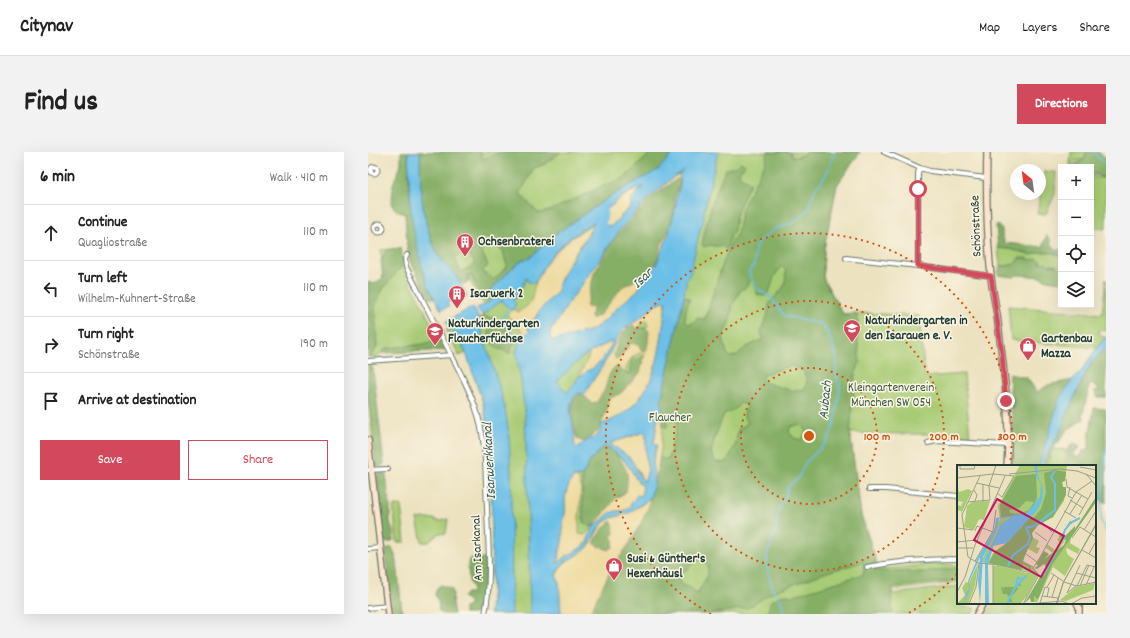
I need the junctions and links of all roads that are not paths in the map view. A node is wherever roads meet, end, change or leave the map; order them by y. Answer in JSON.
{"nodes":[{"id":1,"x":884,"y":152,"type":"edge"},
{"id":2,"x":987,"y":152,"type":"edge"},
{"id":3,"x":920,"y":168,"type":"junction"},
{"id":4,"x":986,"y":178,"type":"junction"},
{"id":5,"x":368,"y":230,"type":"edge"},
{"id":6,"x":375,"y":230,"type":"dead end"},
{"id":7,"x":407,"y":255,"type":"dead end"},
{"id":8,"x":846,"y":258,"type":"dead end"},
{"id":9,"x":918,"y":266,"type":"junction"},
{"id":10,"x":991,"y":276,"type":"junction"},
{"id":11,"x":452,"y":355,"type":"junction"},
{"id":12,"x":368,"y":360,"type":"edge"},
{"id":13,"x":368,"y":440,"type":"edge"},
{"id":14,"x":928,"y":443,"type":"dead end"},
{"id":15,"x":1008,"y":445,"type":"junction"},
{"id":16,"x":1007,"y":465,"type":"edge"},
{"id":17,"x":388,"y":469,"type":"dead end"},
{"id":18,"x":370,"y":470,"type":"edge"},
{"id":19,"x":869,"y":490,"type":"dead end"},
{"id":20,"x":957,"y":496,"type":"edge"},
{"id":21,"x":380,"y":548,"type":"junction"},
{"id":22,"x":368,"y":549,"type":"edge"},
{"id":23,"x":957,"y":559,"type":"edge"},
{"id":24,"x":867,"y":567,"type":"dead end"},
{"id":25,"x":982,"y":604,"type":"edge"},
{"id":26,"x":1078,"y":604,"type":"edge"},
{"id":27,"x":387,"y":606,"type":"junction"},
{"id":28,"x":368,"y":608,"type":"edge"},
{"id":29,"x":388,"y":614,"type":"edge"},
{"id":30,"x":485,"y":614,"type":"edge"},
{"id":31,"x":977,"y":614,"type":"edge"},
{"id":32,"x":1079,"y":614,"type":"edge"}],
"edges":[{"from":1,"to":3,"type":"street"},
{"from":2,"to":4,"type":"street","name":"Schönstraße"},
{"from":3,"to":4,"type":"street"},
{"from":3,"to":9,"type":"street"},
{"from":4,"to":10,"type":"street","name":"Schönstraße"},
{"from":5,"to":6,"type":"street"},
{"from":7,"to":11,"type":"street","name":"Am Isarkanal"},
{"from":8,"to":9,"type":"street"},
{"from":9,"to":10,"type":"street"},
{"from":10,"to":15,"type":"street","name":"Schönstraße"},
{"from":11,"to":12,"type":"street"},
{"from":11,"to":30,"type":"street","name":"Am Isarkanal"},
{"from":13,"to":18,"type":"street"},
{"from":14,"to":15,"type":"street"},
{"from":15,"to":16,"type":"street","name":"Schönstraße"},
{"from":17,"to":18,"type":"street"},
{"from":18,"to":21,"type":"street"},
{"from":19,"to":20,"type":"street"},
{"from":21,"to":22,"type":"street"},
{"from":21,"to":27,"type":"street"},
{"from":23,"to":24,"type":"street"},
{"from":25,"to":31,"type":"street"},
{"from":26,"to":32,"type":"street"},
{"from":27,"to":28,"type":"street"},
{"from":27,"to":29,"type":"street"}]}
